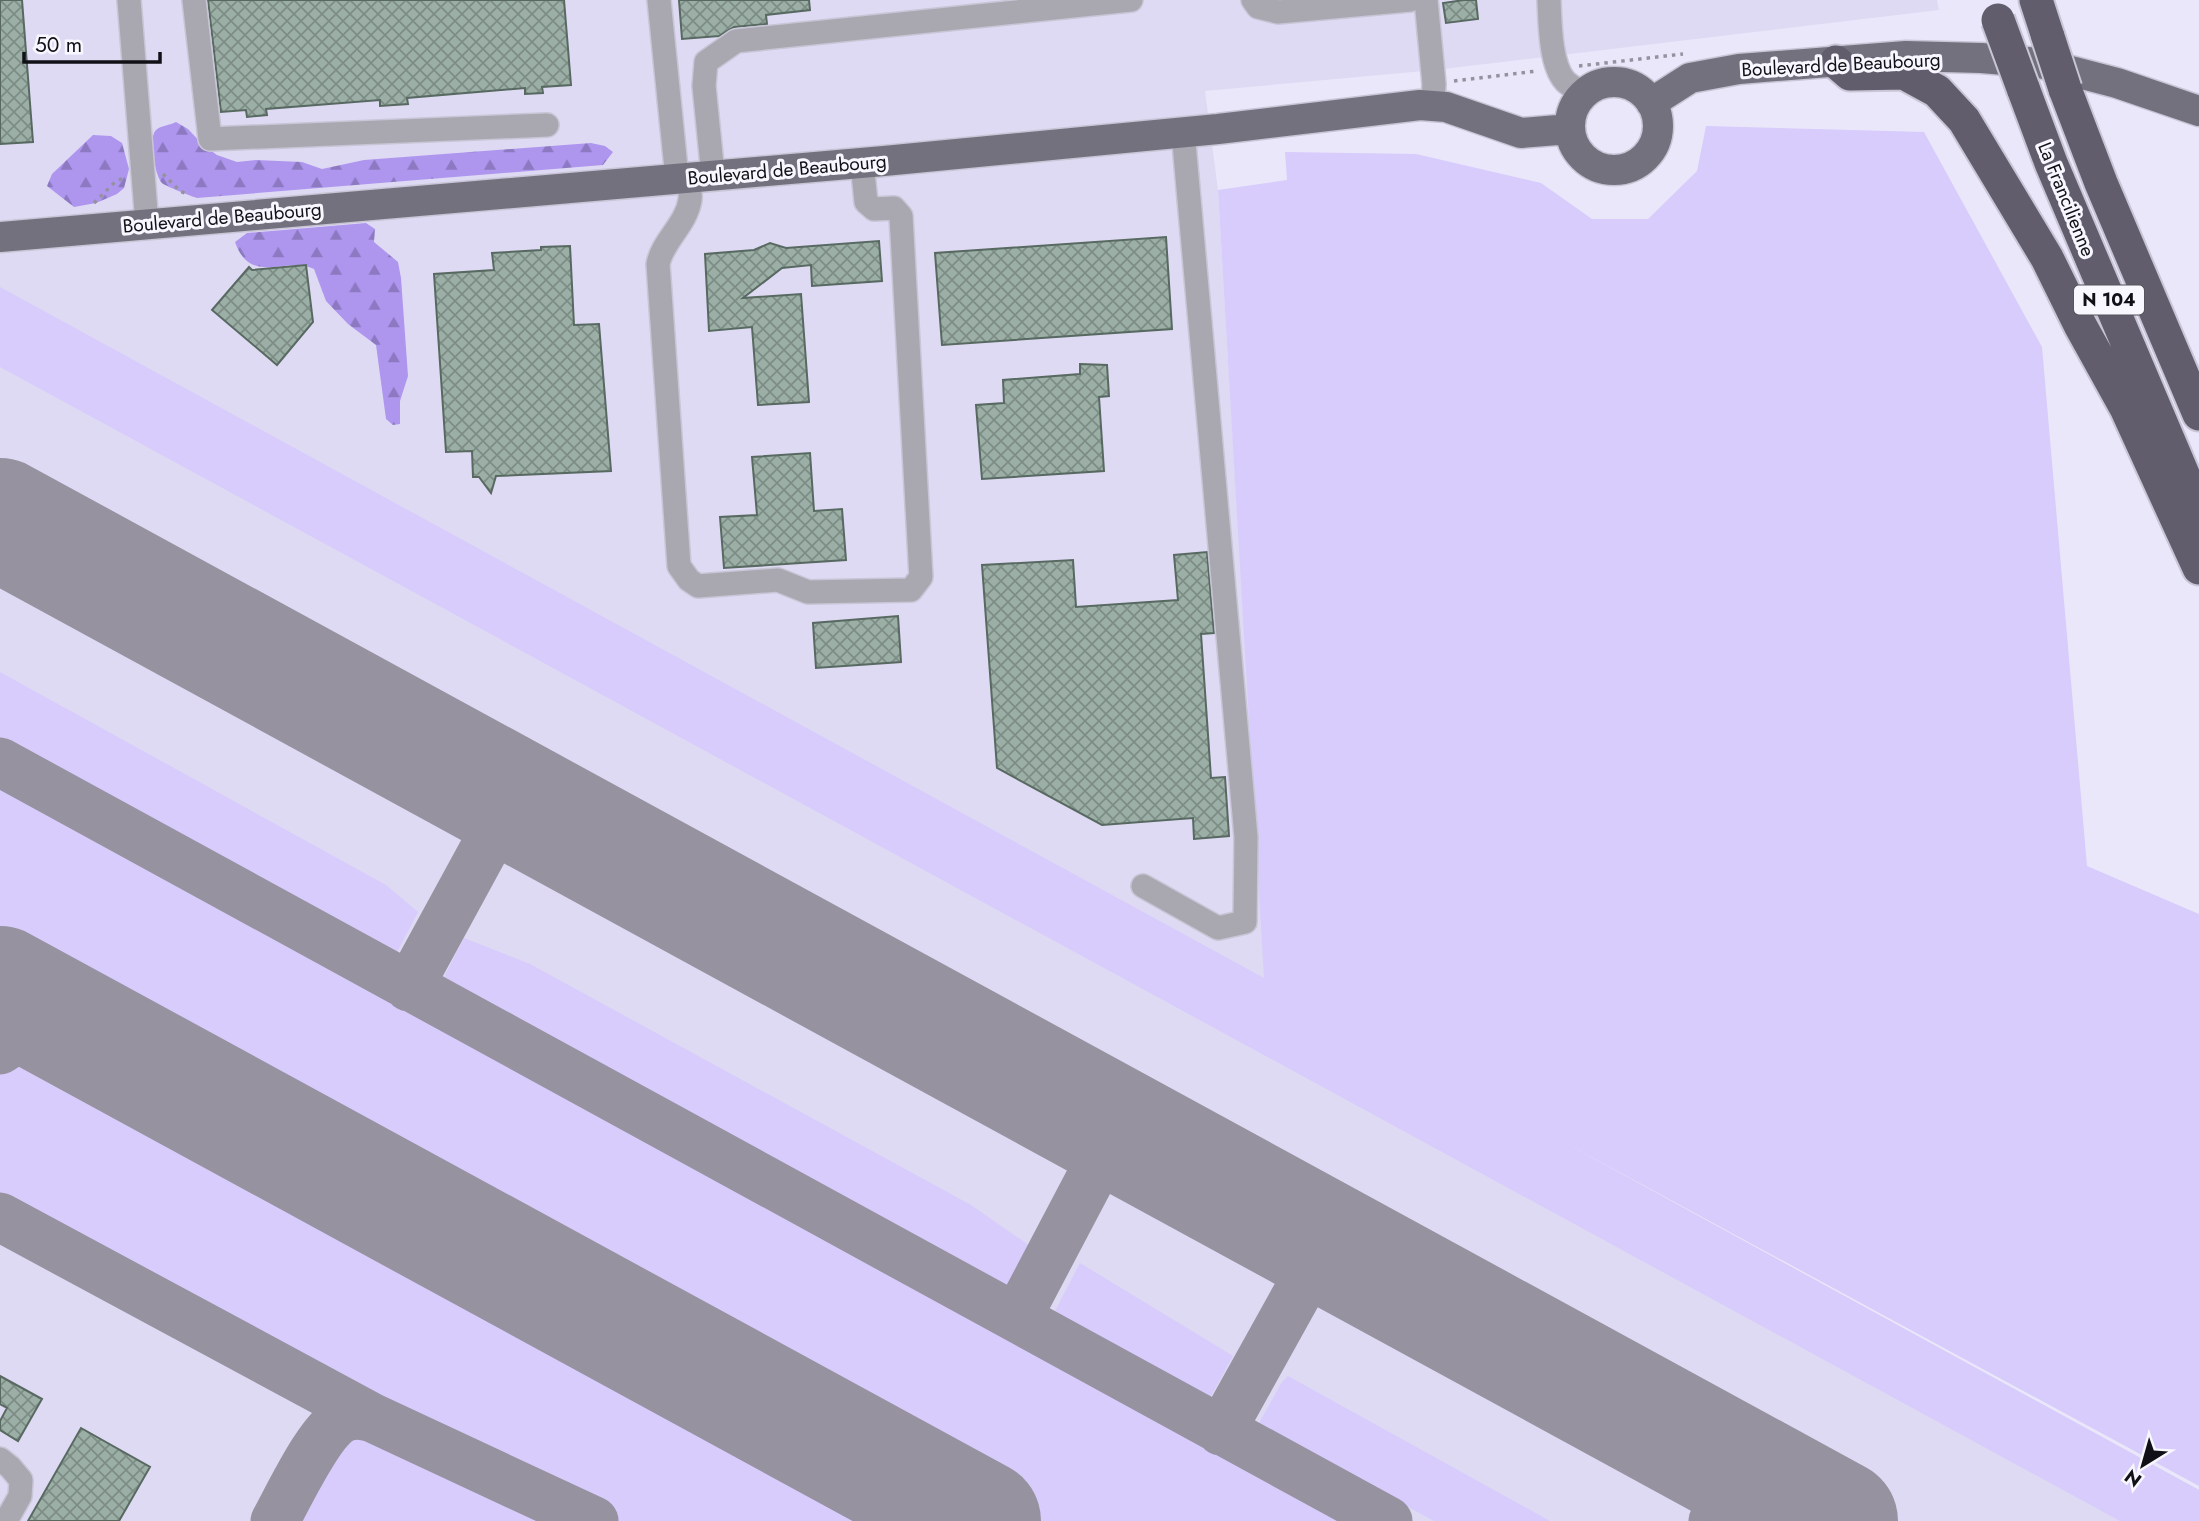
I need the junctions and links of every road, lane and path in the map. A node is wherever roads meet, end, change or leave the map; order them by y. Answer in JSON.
{"nodes":[{"id":1,"x":128,"y":0,"type":"edge"},
{"id":2,"x":194,"y":0,"type":"edge"},
{"id":3,"x":659,"y":0,"type":"edge"},
{"id":4,"x":1131,"y":0,"type":"edge"},
{"id":5,"x":1253,"y":0,"type":"edge"},
{"id":6,"x":1410,"y":0,"type":"edge"},
{"id":7,"x":1426,"y":0,"type":"edge"},
{"id":8,"x":1549,"y":0,"type":"edge"},
{"id":9,"x":2036,"y":0,"type":"edge"},
{"id":10,"x":1995,"y":10,"type":"edge"},
{"id":11,"x":1836,"y":62,"type":"junction"},
{"id":12,"x":1583,"y":94,"type":"junction"},
{"id":13,"x":1651,"y":103,"type":"junction"},
{"id":14,"x":1433,"y":105,"type":"junction"},
{"id":15,"x":2199,"y":111,"type":"edge"},
{"id":16,"x":547,"y":125,"type":"dead end"},
{"id":17,"x":1570,"y":129,"type":"junction"},
{"id":18,"x":1183,"y":132,"type":"junction"},
{"id":19,"x":862,"y":163,"type":"junction"},
{"id":20,"x":692,"y":183,"type":"junction"},
{"id":21,"x":147,"y":224,"type":"junction"},
{"id":22,"x":0,"y":237,"type":"edge"},
{"id":23,"x":2199,"y":414,"type":"edge"},
{"id":24,"x":2199,"y":512,"type":"edge"},
{"id":25,"x":2199,"y":568,"type":"edge"},
{"id":26,"x":1143,"y":886,"type":"dead end"},
{"id":27,"x":0,"y":1459,"type":"edge"},
{"id":28,"x":6,"y":1521,"type":"edge"}],
"edges":[{"from":1,"to":21,"type":"street"},
{"from":2,"to":16,"type":"street"},
{"from":3,"to":20,"type":"street"},
{"from":4,"to":20,"type":"street"},
{"from":5,"to":6,"type":"street"},
{"from":7,"to":14,"type":"street"},
{"from":8,"to":12,"type":"street"},
{"from":9,"to":23,"type":"highway","name":"La Francilienne","number":"N 104","bridge":true},
{"from":10,"to":24,"type":"highway","name":"La Francilienne","number":"N 104","bridge":true},
{"from":11,"to":13,"type":"main road","name":"Boulevard de Beaubourg"},
{"from":11,"to":15,"type":"main road","name":"Boulevard de Beaubourg"},
{"from":11,"to":25,"type":"highway"},
{"from":12,"to":13,"type":"main road"},
{"from":12,"to":17,"type":"main road"},
{"from":13,"to":17,"type":"main road"},
{"from":14,"to":17,"type":"main road","name":"Boulevard de Beaubourg"},
{"from":14,"to":18,"type":"main road","name":"Boulevard de Beaubourg"},
{"from":18,"to":19,"type":"main road","name":"Boulevard de Beaubourg"},
{"from":18,"to":26,"type":"street"},
{"from":19,"to":20,"type":"main road","name":"Boulevard de Beaubourg"},
{"from":19,"to":20,"type":"street"},
{"from":20,"to":21,"type":"main road","name":"Boulevard de Beaubourg"},
{"from":21,"to":22,"type":"main road","name":"Boulevard de Beaubourg"},
{"from":27,"to":28,"type":"street"}]}
